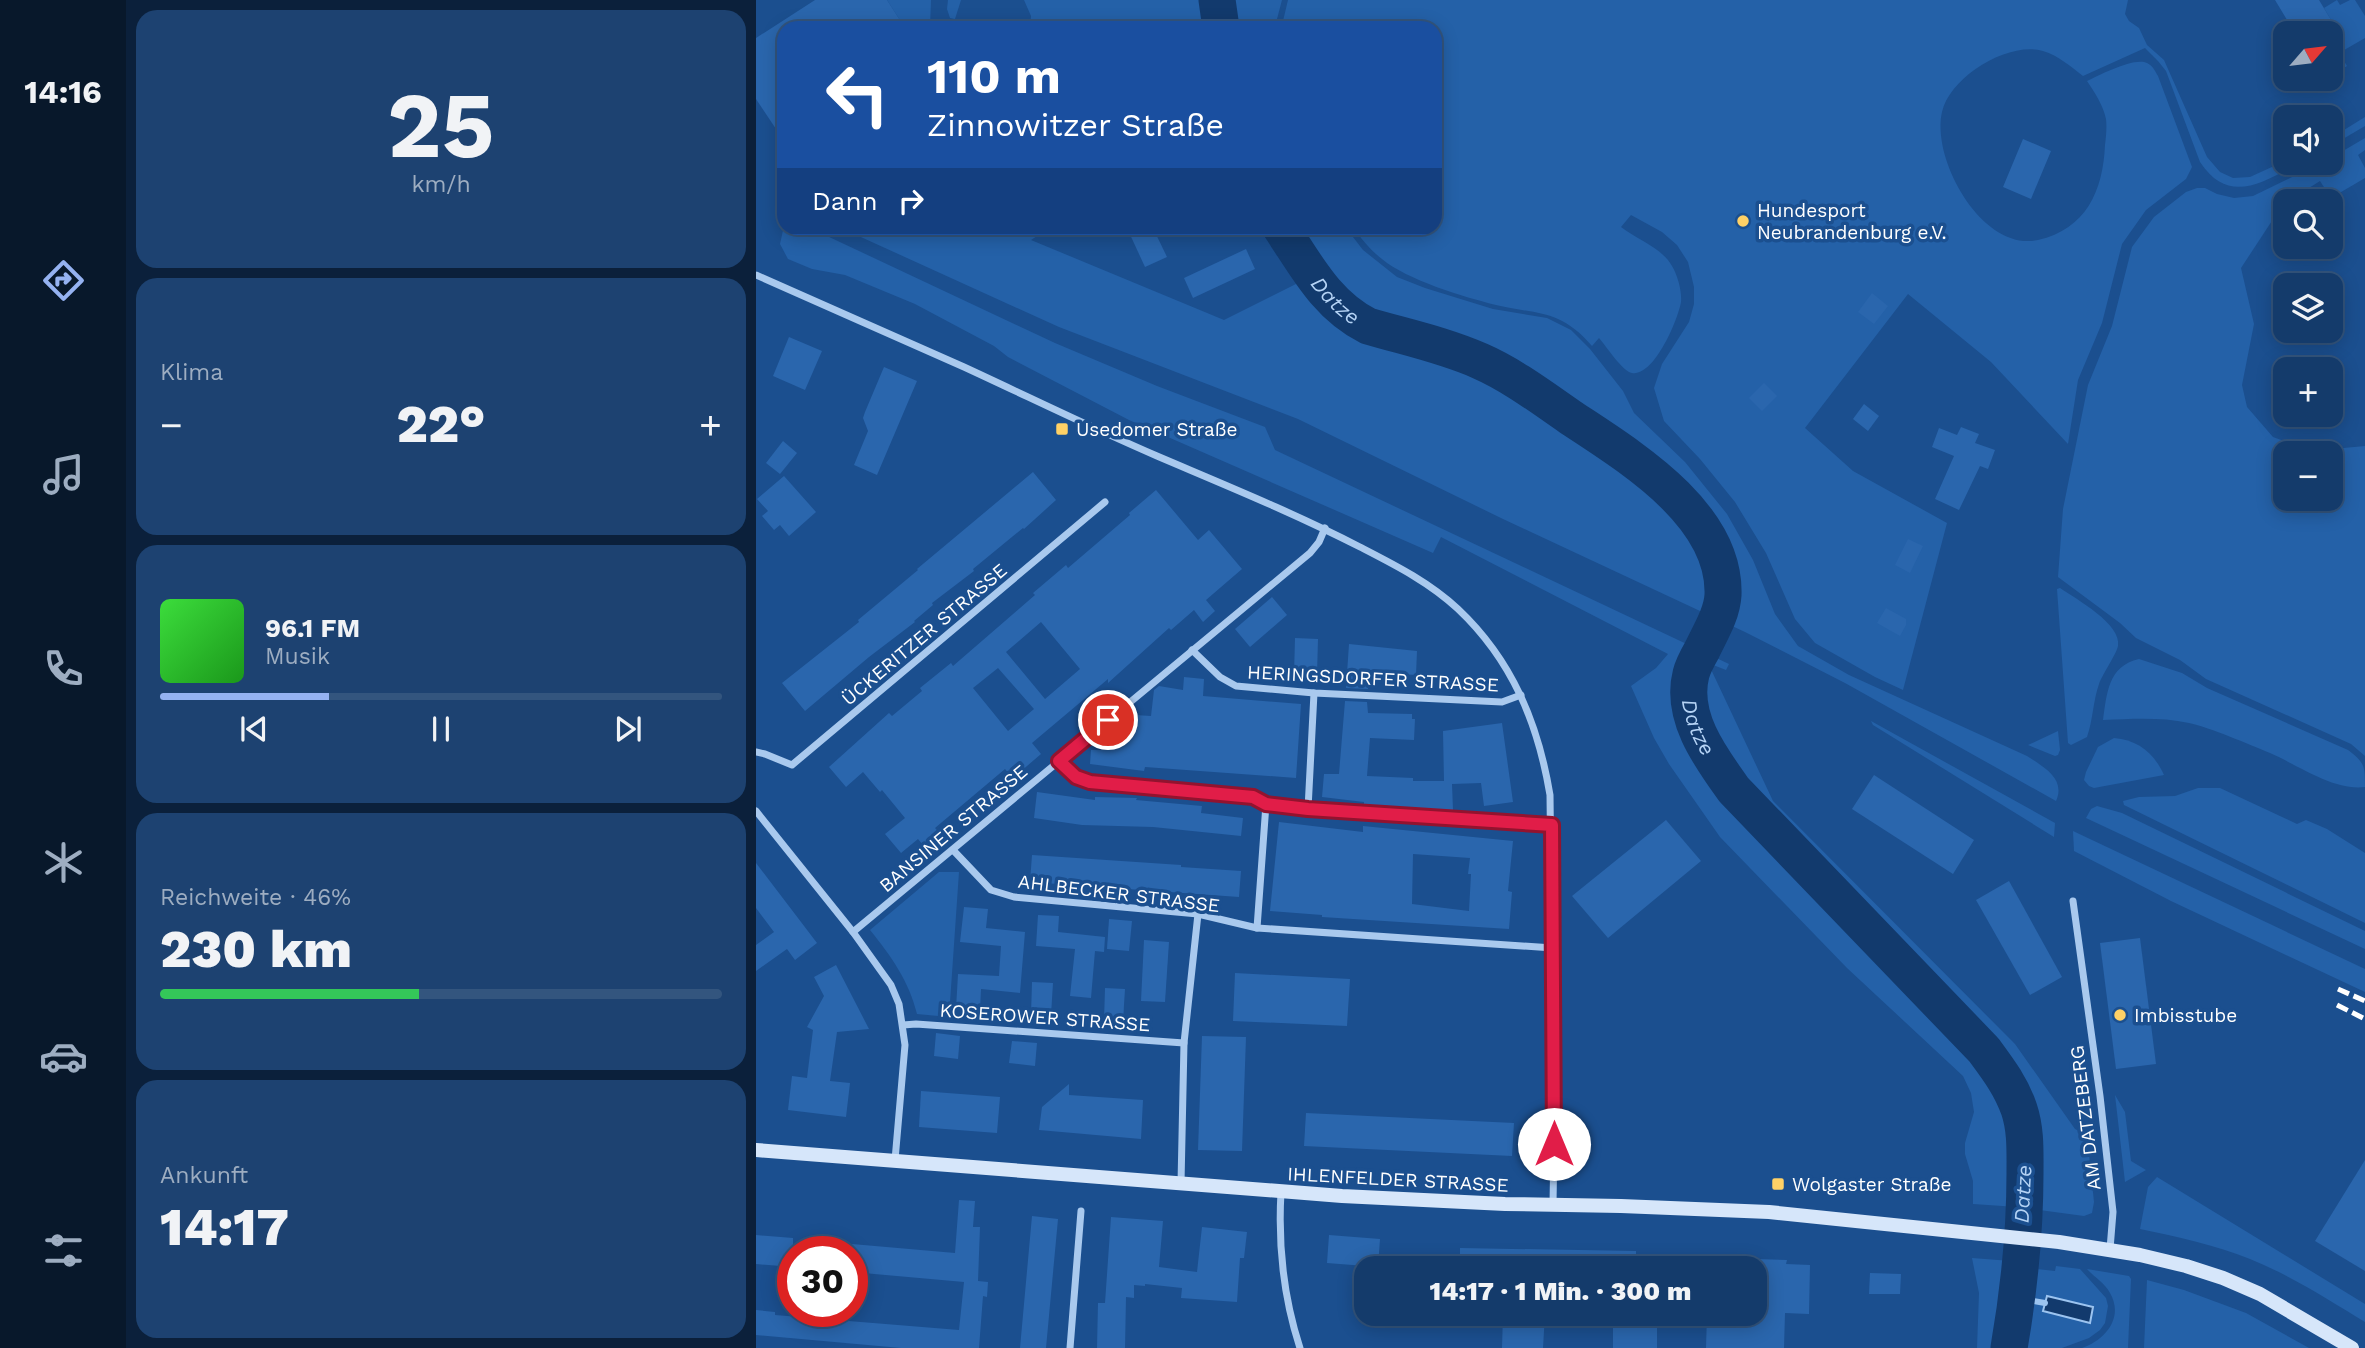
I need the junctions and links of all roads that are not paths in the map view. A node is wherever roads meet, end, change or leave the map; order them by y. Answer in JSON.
{"nodes":[{"id":1,"x":756,"y":275,"type":"edge"},
{"id":2,"x":1105,"y":502,"type":"dead end"},
{"id":3,"x":1325,"y":528,"type":"junction"},
{"id":4,"x":1192,"y":650,"type":"junction"},
{"id":5,"x":1314,"y":693,"type":"junction"},
{"id":6,"x":1521,"y":695,"type":"junction"},
{"id":7,"x":756,"y":752,"type":"edge"},
{"id":8,"x":1059,"y":761,"type":"junction"},
{"id":9,"x":1266,"y":804,"type":"junction"},
{"id":10,"x":1308,"y":809,"type":"junction"},
{"id":11,"x":756,"y":811,"type":"edge"},
{"id":12,"x":1552,"y":825,"type":"junction"},
{"id":13,"x":953,"y":850,"type":"junction"},
{"id":14,"x":2073,"y":901,"type":"dead end"},
{"id":15,"x":1198,"y":914,"type":"junction"},
{"id":16,"x":1257,"y":928,"type":"junction"},
{"id":17,"x":853,"y":932,"type":"junction"},
{"id":18,"x":1553,"y":948,"type":"junction"},
{"id":19,"x":903,"y":1025,"type":"junction"},
{"id":20,"x":1184,"y":1043,"type":"junction"},
{"id":21,"x":756,"y":1150,"type":"edge"},
{"id":22,"x":895,"y":1160,"type":"junction"},
{"id":23,"x":1181,"y":1184,"type":"junction"},
{"id":24,"x":1281,"y":1192,"type":"junction"},
{"id":25,"x":1553,"y":1205,"type":"junction"},
{"id":26,"x":1082,"y":1211,"type":"dead end"},
{"id":27,"x":2110,"y":1249,"type":"junction"},
{"id":28,"x":1070,"y":1348,"type":"edge"},
{"id":29,"x":1300,"y":1348,"type":"edge"},
{"id":30,"x":2352,"y":1348,"type":"edge"}],
"edges":[{"from":1,"to":3,"type":"street"},
{"from":2,"to":7,"type":"street","name":"ÜCKERITZER STRASSE"},
{"from":3,"to":4,"type":"street","name":"BANSINER STRASSE"},
{"from":3,"to":6,"type":"street"},
{"from":4,"to":5,"type":"street","name":"HERINGSDORFER STRASSE"},
{"from":4,"to":8,"type":"street","name":"BANSINER STRASSE"},
{"from":5,"to":6,"type":"street","name":"HERINGSDORFER STRASSE"},
{"from":5,"to":10,"type":"street"},
{"from":6,"to":12,"type":"street"},
{"from":8,"to":9,"type":"street"},
{"from":8,"to":13,"type":"street","name":"BANSINER STRASSE"},
{"from":9,"to":10,"type":"street"},
{"from":9,"to":16,"type":"street"},
{"from":10,"to":12,"type":"street"},
{"from":11,"to":17,"type":"street"},
{"from":12,"to":18,"type":"street"},
{"from":13,"to":15,"type":"street","name":"AHLBECKER STRASSE"},
{"from":13,"to":17,"type":"street","name":"BANSINER STRASSE"},
{"from":14,"to":27,"type":"street","name":"AM DATZEBERG"},
{"from":15,"to":16,"type":"street","name":"AHLBECKER STRASSE"},
{"from":15,"to":20,"type":"street"},
{"from":16,"to":18,"type":"street","name":"AHLBECKER STRASSE"},
{"from":17,"to":19,"type":"street"},
{"from":18,"to":25,"type":"street"},
{"from":19,"to":20,"type":"street","name":"KOSEROWER STRASSE"},
{"from":19,"to":22,"type":"street"},
{"from":20,"to":23,"type":"street"},
{"from":21,"to":22,"type":"main road","name":"IHLENFELDER STRASSE"},
{"from":22,"to":23,"type":"main road","name":"IHLENFELDER STRASSE"},
{"from":23,"to":24,"type":"main road","name":"IHLENFELDER STRASSE"},
{"from":24,"to":25,"type":"main road","name":"IHLENFELDER STRASSE"},
{"from":24,"to":29,"type":"street"},
{"from":25,"to":27,"type":"main road","name":"IHLENFELDER STRASSE"},
{"from":26,"to":28,"type":"street"},
{"from":27,"to":30,"type":"main road","name":"IHLENFELDER STRASSE"}]}
